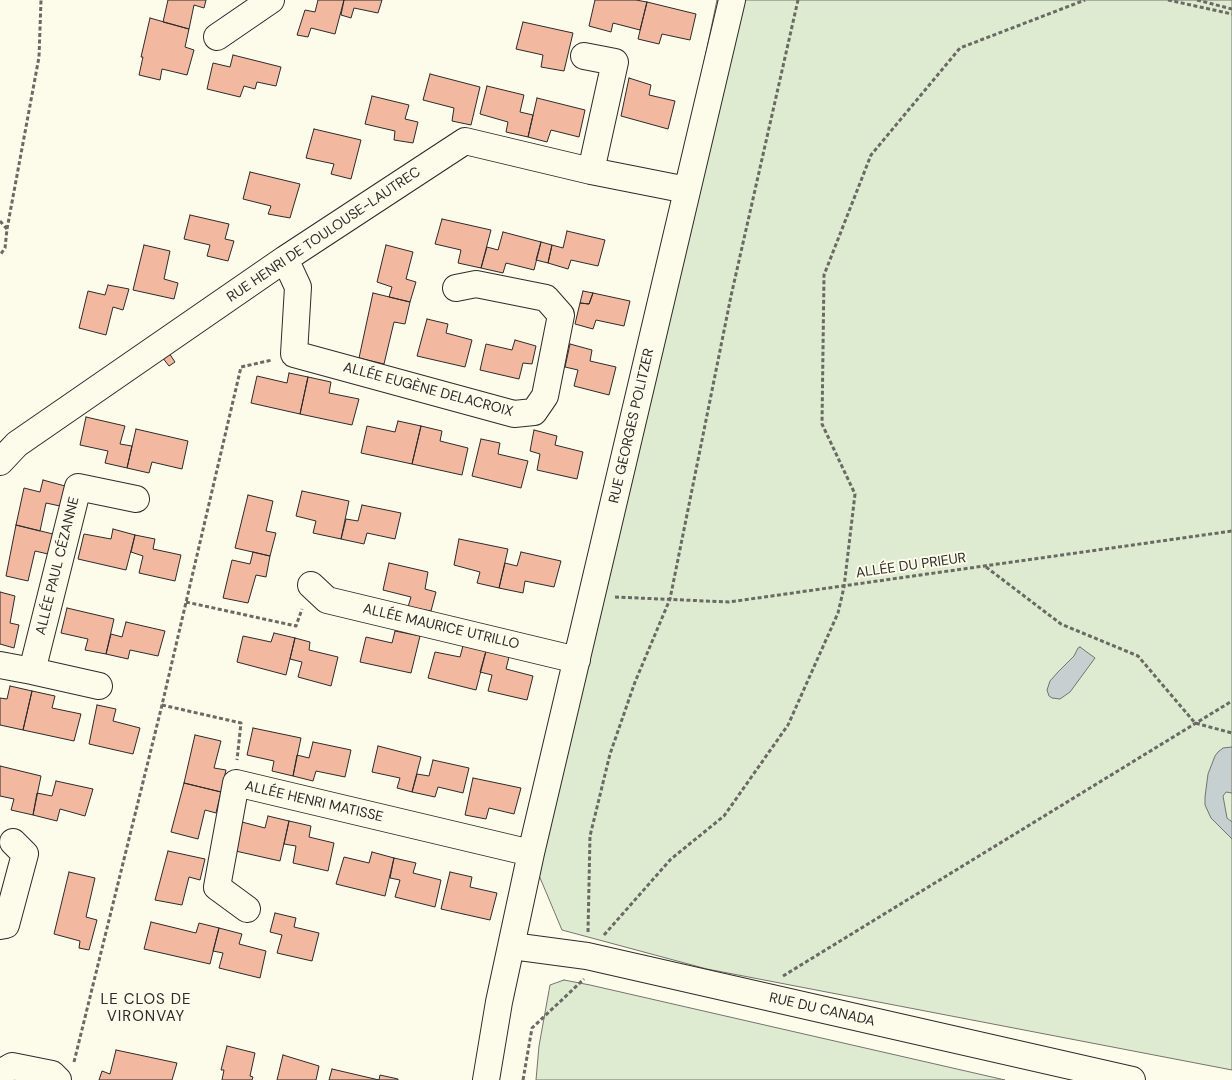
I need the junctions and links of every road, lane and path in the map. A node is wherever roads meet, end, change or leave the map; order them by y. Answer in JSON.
{"nodes":[{"id":1,"x":41,"y":0,"type":"edge"},
{"id":2,"x":271,"y":0,"type":"edge"},
{"id":3,"x":732,"y":0,"type":"edge"},
{"id":4,"x":798,"y":0,"type":"edge"},
{"id":5,"x":1085,"y":0,"type":"edge"},
{"id":6,"x":1168,"y":0,"type":"edge"},
{"id":7,"x":1197,"y":0,"type":"edge"},
{"id":8,"x":1232,"y":9,"type":"edge"},
{"id":9,"x":1232,"y":14,"type":"edge"},
{"id":10,"x":217,"y":37,"type":"dead end"},
{"id":11,"x":584,"y":56,"type":"dead end"},
{"id":12,"x":591,"y":171,"type":"junction"},
{"id":13,"x":686,"y":190,"type":"junction"},
{"id":14,"x":0,"y":221,"type":"edge"},
{"id":15,"x":7,"y":228,"type":"junction"},
{"id":16,"x":0,"y":255,"type":"edge"},
{"id":17,"x":285,"y":259,"type":"junction"},
{"id":18,"x":456,"y":288,"type":"dead end"},
{"id":19,"x":294,"y":354,"type":"junction"},
{"id":20,"x":0,"y":462,"type":"edge"},
{"id":21,"x":136,"y":499,"type":"dead end"},
{"id":22,"x":1232,"y":531,"type":"edge"},
{"id":23,"x":985,"y":566,"type":"junction"},
{"id":24,"x":311,"y":585,"type":"joint"},
{"id":25,"x":844,"y":587,"type":"junction"},
{"id":26,"x":592,"y":596,"type":"junction"},
{"id":27,"x":670,"y":600,"type":"junction"},
{"id":28,"x":186,"y":602,"type":"junction"},
{"id":29,"x":577,"y":660,"type":"junction"},
{"id":30,"x":0,"y":665,"type":"edge"},
{"id":31,"x":32,"y":671,"type":"junction"},
{"id":32,"x":99,"y":686,"type":"dead end"},
{"id":33,"x":1232,"y":701,"type":"edge"},
{"id":34,"x":162,"y":705,"type":"junction"},
{"id":35,"x":1195,"y":723,"type":"junction"},
{"id":36,"x":1232,"y":733,"type":"edge"},
{"id":37,"x":236,"y":783,"type":"junction"},
{"id":38,"x":13,"y":842,"type":"dead end"},
{"id":39,"x":531,"y":853,"type":"junction"},
{"id":40,"x":247,"y":909,"type":"dead end"},
{"id":41,"x":0,"y":926,"type":"edge"},
{"id":42,"x":512,"y":946,"type":"junction"},
{"id":43,"x":586,"y":968,"type":"junction"},
{"id":44,"x":753,"y":994,"type":"junction"},
{"id":45,"x":0,"y":1073,"type":"edge"},
{"id":46,"x":65,"y":1075,"type":"edge"},
{"id":47,"x":486,"y":1080,"type":"edge"},
{"id":48,"x":523,"y":1080,"type":"edge"},
{"id":49,"x":1132,"y":1080,"type":"edge"}],
"edges":[{"from":1,"to":15,"type":"path"},
{"from":2,"to":10,"type":"street"},
{"from":3,"to":13,"type":"street","name":"RUE GEORGES POLITZER"},
{"from":4,"to":27,"type":"path"},
{"from":5,"to":25,"type":"path"},
{"from":6,"to":9,"type":"path"},
{"from":7,"to":8,"type":"path"},
{"from":11,"to":12,"type":"street"},
{"from":12,"to":13,"type":"street","name":"RUE HENRI DE TOULOUSE-LAUTREC"},
{"from":12,"to":17,"type":"street","name":"RUE HENRI DE TOULOUSE-LAUTREC"},
{"from":13,"to":26,"type":"street","name":"RUE GEORGES POLITZER"},
{"from":14,"to":15,"type":"path"},
{"from":15,"to":16,"type":"path"},
{"from":17,"to":19,"type":"street"},
{"from":17,"to":20,"type":"street","name":"RUE HENRI DE TOULOUSE-LAUTREC"},
{"from":18,"to":19,"type":"street","name":"ALLÉE EUGÈNE DELACROIX"},
{"from":19,"to":28,"type":"path"},
{"from":21,"to":31,"type":"street","name":"ALLÉE PAUL CÉZANNE"},
{"from":22,"to":23,"type":"path","name":"ALLÉE DU PRIEUR"},
{"from":23,"to":25,"type":"path","name":"ALLÉE DU PRIEUR"},
{"from":23,"to":35,"type":"path"},
{"from":24,"to":28,"type":"path"},
{"from":24,"to":29,"type":"street","name":"ALLÉE MAURICE UTRILLO"},
{"from":25,"to":27,"type":"path","name":"ALLÉE DU PRIEUR"},
{"from":25,"to":43,"type":"path"},
{"from":26,"to":27,"type":"path","name":"ALLÉE DU PRIEUR"},
{"from":26,"to":29,"type":"street","name":"RUE GEORGES POLITZER"},
{"from":27,"to":43,"type":"path"},
{"from":28,"to":34,"type":"path"},
{"from":29,"to":39,"type":"street","name":"RUE GEORGES POLITZER"},
{"from":30,"to":31,"type":"street"},
{"from":31,"to":32,"type":"street"},
{"from":33,"to":35,"type":"path"},
{"from":34,"to":37,"type":"path"},
{"from":34,"to":46,"type":"path"},
{"from":35,"to":36,"type":"path"},
{"from":35,"to":44,"type":"path"},
{"from":37,"to":39,"type":"street","name":"ALLÉE HENRI MATISSE"},
{"from":37,"to":40,"type":"street","name":"ALLÉE HENRI MATISSE"},
{"from":38,"to":41,"type":"street"},
{"from":39,"to":42,"type":"street","name":"RUE GEORGES POLITZER"},
{"from":42,"to":43,"type":"street","name":"RUE DU CANADA"},
{"from":42,"to":47,"type":"street"},
{"from":43,"to":44,"type":"street","name":"RUE DU CANADA"},
{"from":43,"to":48,"type":"path"},
{"from":44,"to":49,"type":"street","name":"RUE DU CANADA"},
{"from":45,"to":46,"type":"street"}]}
